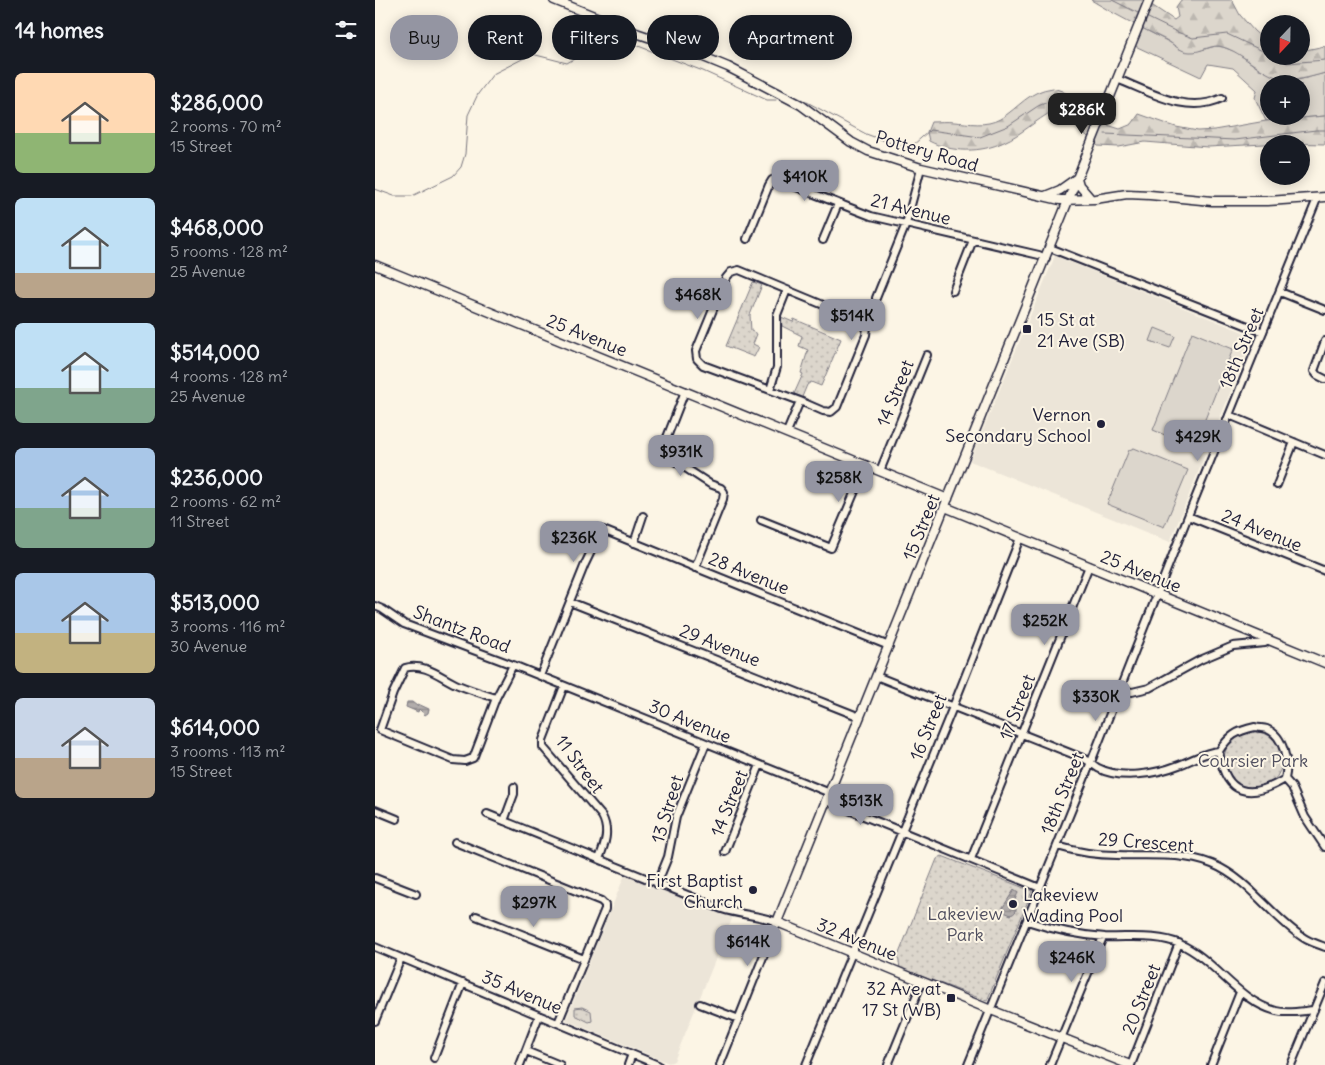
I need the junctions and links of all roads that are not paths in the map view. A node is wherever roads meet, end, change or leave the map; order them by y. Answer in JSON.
{"nodes":[{"id":1,"x":554,"y":0,"type":"edge"},
{"id":2,"x":1149,"y":0,"type":"edge"},
{"id":3,"x":1117,"y":79,"type":"junction"},
{"id":4,"x":1222,"y":98,"type":"dead end"},
{"id":5,"x":921,"y":168,"type":"junction"},
{"id":6,"x":1077,"y":178,"type":"junction"},
{"id":7,"x":1043,"y":196,"type":"junction"},
{"id":8,"x":1321,"y":198,"type":"edge"},
{"id":9,"x":1091,"y":199,"type":"junction"},
{"id":10,"x":1068,"y":200,"type":"junction"},
{"id":11,"x":838,"y":204,"type":"junction"},
{"id":12,"x":906,"y":224,"type":"junction"},
{"id":13,"x":747,"y":239,"type":"dead end"},
{"id":14,"x":823,"y":240,"type":"dead end"},
{"id":15,"x":973,"y":240,"type":"junction"},
{"id":16,"x":1050,"y":248,"type":"junction"},
{"id":17,"x":1046,"y":258,"type":"junction"},
{"id":18,"x":375,"y":265,"type":"edge"},
{"id":19,"x":787,"y":290,"type":"junction"},
{"id":20,"x":953,"y":291,"type":"dead end"},
{"id":21,"x":1280,"y":292,"type":"junction"},
{"id":22,"x":876,"y":298,"type":"dead end"},
{"id":23,"x":1325,"y":310,"type":"edge"},
{"id":24,"x":1263,"y":332,"type":"junction"},
{"id":25,"x":1325,"y":341,"type":"edge"},
{"id":26,"x":927,"y":354,"type":"dead end"},
{"id":27,"x":1325,"y":379,"type":"edge"},
{"id":28,"x":770,"y":390,"type":"junction"},
{"id":29,"x":685,"y":391,"type":"junction"},
{"id":30,"x":800,"y":401,"type":"junction"},
{"id":31,"x":1229,"y":415,"type":"junction"},
{"id":32,"x":787,"y":432,"type":"junction"},
{"id":33,"x":1294,"y":442,"type":"junction"},
{"id":34,"x":1325,"y":455,"type":"edge"},
{"id":35,"x":866,"y":465,"type":"junction"},
{"id":36,"x":880,"y":471,"type":"junction"},
{"id":37,"x":1277,"y":485,"type":"dead end"},
{"id":38,"x":947,"y":503,"type":"junction"},
{"id":39,"x":643,"y":516,"type":"dead end"},
{"id":40,"x":1188,"y":516,"type":"junction"},
{"id":41,"x":761,"y":520,"type":"dead end"},
{"id":42,"x":1020,"y":538,"type":"junction"},
{"id":43,"x":634,"y":543,"type":"junction"},
{"id":44,"x":1089,"y":566,"type":"junction"},
{"id":45,"x":695,"y":568,"type":"junction"},
{"id":46,"x":1325,"y":571,"type":"edge"},
{"id":47,"x":1157,"y":594,"type":"junction"},
{"id":48,"x":570,"y":602,"type":"junction"},
{"id":49,"x":375,"y":606,"type":"edge"},
{"id":50,"x":1268,"y":640,"type":"junction"},
{"id":51,"x":889,"y":646,"type":"junction"},
{"id":52,"x":1325,"y":663,"type":"edge"},
{"id":53,"x":513,"y":665,"type":"junction"},
{"id":54,"x":540,"y":676,"type":"junction"},
{"id":55,"x":876,"y":676,"type":"junction"},
{"id":56,"x":564,"y":686,"type":"junction"},
{"id":57,"x":1120,"y":690,"type":"junction"},
{"id":58,"x":496,"y":698,"type":"junction"},
{"id":59,"x":953,"y":707,"type":"junction"},
{"id":60,"x":860,"y":717,"type":"junction"},
{"id":61,"x":1023,"y":734,"type":"junction"},
{"id":62,"x":706,"y":743,"type":"junction"},
{"id":63,"x":1219,"y":751,"type":"junction"},
{"id":64,"x":1091,"y":762,"type":"junction"},
{"id":65,"x":760,"y":765,"type":"junction"},
{"id":66,"x":1285,"y":779,"type":"junction"},
{"id":67,"x":513,"y":787,"type":"dead end"},
{"id":68,"x":830,"y":793,"type":"junction"},
{"id":69,"x":827,"y":801,"type":"junction"},
{"id":70,"x":375,"y":810,"type":"edge"},
{"id":71,"x":487,"y":814,"type":"dead end"},
{"id":72,"x":397,"y":819,"type":"dead end"},
{"id":73,"x":504,"y":821,"type":"junction"},
{"id":74,"x":902,"y":831,"type":"junction"},
{"id":75,"x":455,"y":842,"type":"dead end"},
{"id":76,"x":1057,"y":846,"type":"junction"},
{"id":77,"x":1325,"y":847,"type":"edge"},
{"id":78,"x":725,"y":852,"type":"dead end"},
{"id":79,"x":599,"y":859,"type":"junction"},
{"id":80,"x":971,"y":859,"type":"junction"},
{"id":81,"x":375,"y":878,"type":"edge"},
{"id":82,"x":657,"y":884,"type":"junction"},
{"id":83,"x":1040,"y":888,"type":"junction"},
{"id":84,"x":415,"y":894,"type":"dead end"},
{"id":85,"x":476,"y":916,"type":"dead end"},
{"id":86,"x":1027,"y":921,"type":"junction"},
{"id":87,"x":777,"y":922,"type":"junction"},
{"id":88,"x":1103,"y":937,"type":"junction"},
{"id":89,"x":1179,"y":943,"type":"junction"},
{"id":90,"x":375,"y":947,"type":"edge"},
{"id":91,"x":1325,"y":947,"type":"edge"},
{"id":92,"x":852,"y":954,"type":"junction"},
{"id":93,"x":401,"y":958,"type":"junction"},
{"id":94,"x":584,"y":960,"type":"junction"},
{"id":95,"x":922,"y":982,"type":"junction"},
{"id":96,"x":1325,"y":983,"type":"edge"},
{"id":97,"x":463,"y":984,"type":"junction"},
{"id":98,"x":1240,"y":992,"type":"junction"},
{"id":99,"x":1322,"y":999,"type":"edge"},
{"id":100,"x":700,"y":1004,"type":"dead end"},
{"id":101,"x":991,"y":1010,"type":"junction"},
{"id":102,"x":1314,"y":1010,"type":"junction"},
{"id":103,"x":377,"y":1011,"type":"edge"},
{"id":104,"x":539,"y":1016,"type":"junction"},
{"id":105,"x":739,"y":1019,"type":"junction"},
{"id":106,"x":375,"y":1021,"type":"edge"},
{"id":107,"x":558,"y":1023,"type":"junction"},
{"id":108,"x":1061,"y":1037,"type":"junction"},
{"id":109,"x":526,"y":1051,"type":"junction"},
{"id":110,"x":632,"y":1054,"type":"junction"},
{"id":111,"x":434,"y":1058,"type":"dead end"},
{"id":112,"x":520,"y":1065,"type":"edge"},
{"id":113,"x":560,"y":1065,"type":"edge"},
{"id":114,"x":628,"y":1065,"type":"edge"},
{"id":115,"x":658,"y":1065,"type":"edge"},
{"id":116,"x":720,"y":1065,"type":"edge"},
{"id":117,"x":806,"y":1065,"type":"edge"},
{"id":118,"x":888,"y":1065,"type":"edge"},
{"id":119,"x":968,"y":1065,"type":"edge"},
{"id":120,"x":1050,"y":1065,"type":"edge"},
{"id":121,"x":1131,"y":1065,"type":"edge"},
{"id":122,"x":1211,"y":1065,"type":"edge"},
{"id":123,"x":1291,"y":1065,"type":"edge"}],
"edges":[{"from":1,"to":5,"type":"street","name":"Pottery Road"},
{"from":2,"to":3,"type":"street","name":"15 Street"},
{"from":3,"to":4,"type":"street"},
{"from":3,"to":6,"type":"street","name":"15 Street"},
{"from":5,"to":7,"type":"street","name":"Pottery Road"},
{"from":5,"to":12,"type":"street"},
{"from":6,"to":7,"type":"street"},
{"from":6,"to":9,"type":"street"},
{"from":6,"to":10,"type":"street","name":"15 Street"},
{"from":7,"to":10,"type":"street","name":"Pottery Road"},
{"from":8,"to":9,"type":"street","name":"Pottery Road"},
{"from":8,"to":21,"type":"street","name":"18th Street"},
{"from":9,"to":10,"type":"street","name":"Pottery Road"},
{"from":10,"to":16,"type":"street","name":"15 Street"},
{"from":11,"to":12,"type":"street","name":"21 Avenue"},
{"from":11,"to":13,"type":"street","name":"21 Avenue"},
{"from":11,"to":14,"type":"street"},
{"from":12,"to":15,"type":"street","name":"21 Avenue"},
{"from":12,"to":22,"type":"street"},
{"from":15,"to":17,"type":"street","name":"21 Avenue"},
{"from":15,"to":20,"type":"street"},
{"from":16,"to":17,"type":"street","name":"15 Street"},
{"from":16,"to":24,"type":"street"},
{"from":17,"to":38,"type":"street","name":"15 Street"},
{"from":18,"to":29,"type":"street","name":"25 Avenue"},
{"from":19,"to":28,"type":"street"},
{"from":19,"to":28,"type":"street"},
{"from":19,"to":30,"type":"street"},
{"from":21,"to":23,"type":"street"},
{"from":21,"to":24,"type":"street","name":"18th Street"},
{"from":24,"to":31,"type":"street","name":"18th Street"},
{"from":25,"to":27,"type":"street"},
{"from":26,"to":36,"type":"street","name":"14 Street"},
{"from":28,"to":30,"type":"street"},
{"from":29,"to":32,"type":"street","name":"25 Avenue"},
{"from":29,"to":45,"type":"street"},
{"from":30,"to":32,"type":"street"},
{"from":31,"to":33,"type":"street"},
{"from":31,"to":40,"type":"street","name":"18th Street"},
{"from":32,"to":35,"type":"street","name":"25 Avenue"},
{"from":33,"to":34,"type":"street"},
{"from":33,"to":37,"type":"street"},
{"from":35,"to":36,"type":"street","name":"25 Avenue"},
{"from":35,"to":41,"type":"street"},
{"from":36,"to":38,"type":"street","name":"25 Avenue"},
{"from":38,"to":42,"type":"street","name":"25 Avenue"},
{"from":38,"to":51,"type":"street","name":"15 Street"},
{"from":39,"to":43,"type":"street"},
{"from":40,"to":46,"type":"street","name":"24 Avenue"},
{"from":40,"to":47,"type":"street","name":"18th Street"},
{"from":42,"to":44,"type":"street","name":"25 Avenue"},
{"from":42,"to":59,"type":"street","name":"16 Street"},
{"from":43,"to":45,"type":"street","name":"28 Avenue"},
{"from":43,"to":48,"type":"street","name":"28 Avenue"},
{"from":44,"to":47,"type":"street","name":"25 Avenue"},
{"from":44,"to":61,"type":"street","name":"17 Street"},
{"from":45,"to":51,"type":"street","name":"28 Avenue"},
{"from":47,"to":50,"type":"street","name":"25 Avenue"},
{"from":47,"to":57,"type":"street","name":"18th Street"},
{"from":48,"to":54,"type":"street"},
{"from":48,"to":60,"type":"street","name":"29 Avenue"},
{"from":49,"to":53,"type":"street","name":"Shantz Road"},
{"from":50,"to":52,"type":"street","name":"25 Avenue"},
{"from":50,"to":57,"type":"street"},
{"from":51,"to":55,"type":"street","name":"15 Street"},
{"from":53,"to":54,"type":"street","name":"Shantz Road"},
{"from":53,"to":58,"type":"street"},
{"from":54,"to":56,"type":"street","name":"30 Avenue"},
{"from":55,"to":59,"type":"street"},
{"from":55,"to":60,"type":"street","name":"15 Street"},
{"from":56,"to":62,"type":"street","name":"30 Avenue"},
{"from":56,"to":79,"type":"street","name":"11 Street"},
{"from":57,"to":64,"type":"street","name":"18th Street"},
{"from":58,"to":58,"type":"street"},
{"from":59,"to":61,"type":"street"},
{"from":59,"to":74,"type":"street","name":"16 Street"},
{"from":60,"to":68,"type":"street","name":"15 Street"},
{"from":61,"to":64,"type":"street"},
{"from":61,"to":80,"type":"street","name":"17 Street"},
{"from":62,"to":65,"type":"street","name":"30 Avenue"},
{"from":62,"to":82,"type":"street","name":"13 Street"},
{"from":63,"to":64,"type":"street"},
{"from":63,"to":66,"type":"street"},
{"from":63,"to":66,"type":"street"},
{"from":64,"to":76,"type":"street","name":"18th Street"},
{"from":65,"to":68,"type":"street","name":"30 Avenue"},
{"from":65,"to":78,"type":"street","name":"14 Street"},
{"from":66,"to":77,"type":"street"},
{"from":67,"to":73,"type":"street"},
{"from":68,"to":69,"type":"street","name":"15 Street"},
{"from":69,"to":74,"type":"street"},
{"from":69,"to":87,"type":"street","name":"15 Street"},
{"from":70,"to":72,"type":"street"},
{"from":71,"to":73,"type":"street","name":"32 Avenue"},
{"from":73,"to":79,"type":"street","name":"32 Avenue"},
{"from":74,"to":80,"type":"street"},
{"from":74,"to":92,"type":"street","name":"16 Street"},
{"from":75,"to":94,"type":"street"},
{"from":76,"to":83,"type":"street","name":"18th Street"},
{"from":76,"to":91,"type":"street","name":"29 Crescent"},
{"from":79,"to":82,"type":"street","name":"32 Avenue"},
{"from":80,"to":83,"type":"street"},
{"from":81,"to":84,"type":"street"},
{"from":82,"to":87,"type":"street","name":"32 Avenue"},
{"from":83,"to":86,"type":"street","name":"18th Street"},
{"from":85,"to":94,"type":"street"},
{"from":86,"to":88,"type":"street"},
{"from":86,"to":101,"type":"street","name":"18th Street"},
{"from":87,"to":92,"type":"street","name":"32 Avenue"},
{"from":87,"to":105,"type":"street","name":"15 Street"},
{"from":88,"to":89,"type":"street"},
{"from":88,"to":108,"type":"street"},
{"from":89,"to":98,"type":"street"},
{"from":89,"to":121,"type":"street","name":"20 Street"},
{"from":90,"to":93,"type":"street","name":"35 Avenue"},
{"from":92,"to":95,"type":"street","name":"32 Avenue"},
{"from":92,"to":117,"type":"street","name":"16 Street"},
{"from":93,"to":97,"type":"street","name":"35 Avenue"},
{"from":93,"to":103,"type":"street"},
{"from":94,"to":107,"type":"street"},
{"from":95,"to":101,"type":"street","name":"32 Avenue"},
{"from":95,"to":118,"type":"street"},
{"from":96,"to":99,"type":"street"},
{"from":97,"to":104,"type":"street","name":"35 Avenue"},
{"from":97,"to":111,"type":"street"},
{"from":98,"to":102,"type":"street"},
{"from":98,"to":122,"type":"street"},
{"from":99,"to":102,"type":"street"},
{"from":100,"to":105,"type":"street"},
{"from":101,"to":108,"type":"street","name":"32 Avenue"},
{"from":101,"to":119,"type":"street","name":"18th Street"},
{"from":102,"to":123,"type":"street"},
{"from":103,"to":106,"type":"street"},
{"from":104,"to":107,"type":"street","name":"35 Avenue"},
{"from":104,"to":109,"type":"street"},
{"from":105,"to":116,"type":"street","name":"15 Street"},
{"from":107,"to":110,"type":"street","name":"35 Avenue"},
{"from":108,"to":120,"type":"street"},
{"from":108,"to":121,"type":"street","name":"32 Avenue"},
{"from":109,"to":112,"type":"street"},
{"from":109,"to":113,"type":"street"},
{"from":110,"to":114,"type":"street"},
{"from":110,"to":115,"type":"street","name":"35 Avenue"}]}
